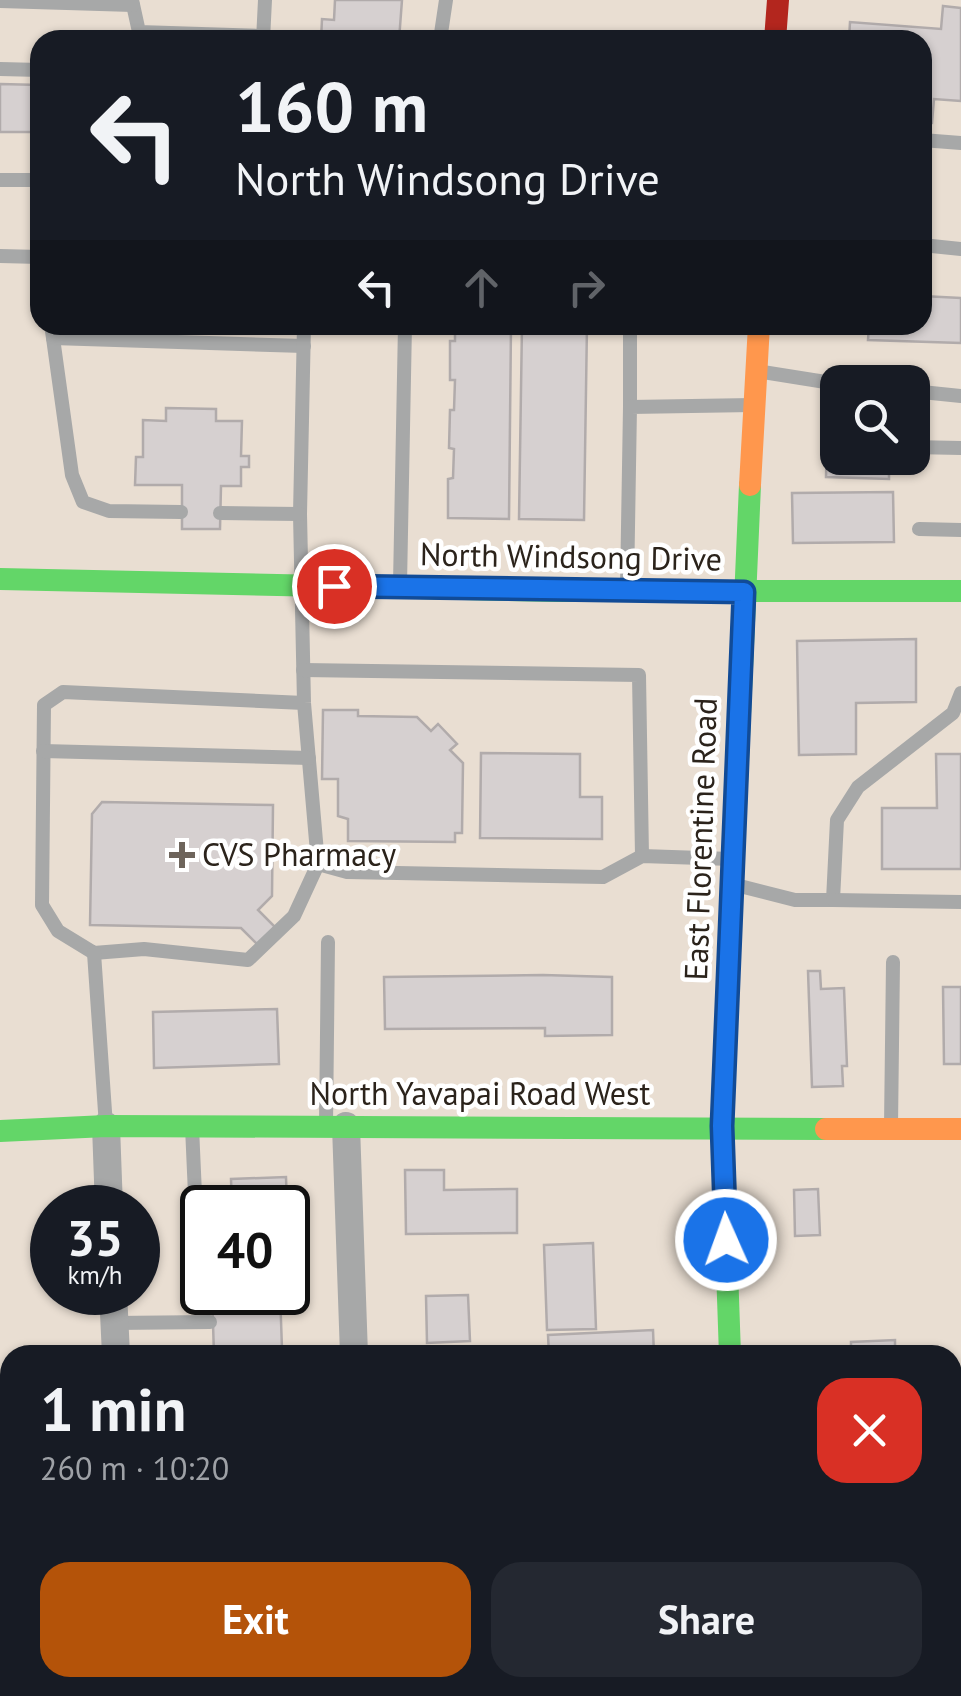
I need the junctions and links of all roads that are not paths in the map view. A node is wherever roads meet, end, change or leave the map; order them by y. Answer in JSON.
{"nodes":[{"id":1,"x":265,"y":0,"type":"edge"},
{"id":2,"x":446,"y":0,"type":"edge"},
{"id":3,"x":778,"y":0,"type":"edge"},
{"id":4,"x":0,"y":2,"type":"edge"},
{"id":5,"x":84,"y":2,"type":"edge"},
{"id":6,"x":133,"y":3,"type":"edge"},
{"id":7,"x":138,"y":30,"type":"edge"},
{"id":8,"x":263,"y":30,"type":"edge"},
{"id":9,"x":442,"y":30,"type":"edge"},
{"id":10,"x":776,"y":30,"type":"edge"},
{"id":11,"x":0,"y":69,"type":"edge"},
{"id":12,"x":30,"y":70,"type":"edge"},
{"id":13,"x":932,"y":141,"type":"edge"},
{"id":14,"x":961,"y":143,"type":"edge"},
{"id":15,"x":0,"y":180,"type":"edge"},
{"id":16,"x":30,"y":180,"type":"edge"},
{"id":17,"x":932,"y":245,"type":"edge"},
{"id":18,"x":961,"y":249,"type":"edge"},
{"id":19,"x":0,"y":256,"type":"edge"},
{"id":20,"x":30,"y":257,"type":"edge"},
{"id":21,"x":52,"y":335,"type":"edge"},
{"id":22,"x":106,"y":335,"type":"edge"},
{"id":23,"x":304,"y":335,"type":"edge"},
{"id":24,"x":404,"y":335,"type":"edge"},
{"id":25,"x":630,"y":335,"type":"edge"},
{"id":26,"x":758,"y":335,"type":"edge"},
{"id":27,"x":304,"y":346,"type":"junction"},
{"id":28,"x":756,"y":370,"type":"junction"},
{"id":29,"x":820,"y":381,"type":"edge"},
{"id":30,"x":930,"y":393,"type":"edge"},
{"id":31,"x":961,"y":396,"type":"edge"},
{"id":32,"x":754,"y":405,"type":"junction"},
{"id":33,"x":630,"y":407,"type":"junction"},
{"id":34,"x":930,"y":447,"type":"edge"},
{"id":35,"x":961,"y":448,"type":"edge"},
{"id":36,"x":182,"y":512,"type":"dead end"},
{"id":37,"x":220,"y":513,"type":"dead end"},
{"id":38,"x":300,"y":514,"type":"junction"},
{"id":39,"x":918,"y":529,"type":"dead end"},
{"id":40,"x":961,"y":530,"type":"edge"},
{"id":41,"x":0,"y":579,"type":"edge"},
{"id":42,"x":302,"y":586,"type":"junction"},
{"id":43,"x":400,"y":588,"type":"junction"},
{"id":44,"x":627,"y":591,"type":"junction"},
{"id":45,"x":961,"y":591,"type":"edge"},
{"id":46,"x":744,"y":592,"type":"junction"},
{"id":47,"x":303,"y":670,"type":"junction"},
{"id":48,"x":961,"y":693,"type":"edge"},
{"id":49,"x":304,"y":703,"type":"junction"},
{"id":50,"x":43,"y":751,"type":"junction"},
{"id":51,"x":309,"y":758,"type":"junction"},
{"id":52,"x":642,"y":856,"type":"junction"},
{"id":53,"x":733,"y":859,"type":"junction"},
{"id":54,"x":318,"y":864,"type":"junction"},
{"id":55,"x":732,"y":883,"type":"junction"},
{"id":56,"x":833,"y":900,"type":"junction"},
{"id":57,"x":961,"y":902,"type":"edge"},
{"id":58,"x":328,"y":942,"type":"dead end"},
{"id":59,"x":94,"y":952,"type":"junction"},
{"id":60,"x":893,"y":962,"type":"dead end"},
{"id":61,"x":106,"y":1126,"type":"junction"},
{"id":62,"x":192,"y":1126,"type":"junction"},
{"id":63,"x":336,"y":1126,"type":"junction"},
{"id":64,"x":722,"y":1126,"type":"junction"},
{"id":65,"x":891,"y":1128,"type":"junction"},
{"id":66,"x":961,"y":1129,"type":"edge"},
{"id":67,"x":0,"y":1131,"type":"edge"},
{"id":68,"x":109,"y":1185,"type":"edge"},
{"id":69,"x":195,"y":1185,"type":"edge"},
{"id":70,"x":114,"y":1315,"type":"edge"},
{"id":71,"x":210,"y":1322,"type":"dead end"},
{"id":72,"x":114,"y":1323,"type":"junction"},
{"id":73,"x":115,"y":1345,"type":"edge"},
{"id":74,"x":353,"y":1345,"type":"edge"},
{"id":75,"x":730,"y":1345,"type":"edge"}],
"edges":[{"from":1,"to":8,"type":"lane"},
{"from":2,"to":9,"type":"lane"},
{"from":3,"to":10,"type":"street"},
{"from":4,"to":5,"type":"lane"},
{"from":5,"to":6,"type":"lane"},
{"from":6,"to":7,"type":"lane"},
{"from":11,"to":12,"type":"lane"},
{"from":13,"to":14,"type":"lane"},
{"from":15,"to":16,"type":"lane"},
{"from":17,"to":18,"type":"lane"},
{"from":19,"to":20,"type":"lane"},
{"from":21,"to":36,"type":"lane"},
{"from":22,"to":27,"type":"lane"},
{"from":23,"to":27,"type":"lane"},
{"from":24,"to":43,"type":"lane"},
{"from":25,"to":33,"type":"lane"},
{"from":26,"to":28,"type":"street","name":"East Florentine Road"},
{"from":27,"to":38,"type":"lane"},
{"from":28,"to":29,"type":"lane"},
{"from":28,"to":32,"type":"street","name":"East Florentine Road"},
{"from":30,"to":31,"type":"lane"},
{"from":32,"to":33,"type":"lane"},
{"from":32,"to":46,"type":"street","name":"East Florentine Road"},
{"from":33,"to":44,"type":"lane"},
{"from":34,"to":35,"type":"lane"},
{"from":37,"to":38,"type":"lane"},
{"from":38,"to":42,"type":"lane"},
{"from":39,"to":40,"type":"lane"},
{"from":41,"to":42,"type":"street","name":"North Windsong Drive"},
{"from":42,"to":43,"type":"street","name":"North Windsong Drive"},
{"from":42,"to":47,"type":"lane"},
{"from":43,"to":44,"type":"street","name":"North Windsong Drive"},
{"from":44,"to":46,"type":"street","name":"North Windsong Drive"},
{"from":45,"to":46,"type":"street","name":"North Windsong Drive"},
{"from":46,"to":53,"type":"street","name":"East Florentine Road"},
{"from":47,"to":49,"type":"lane"},
{"from":47,"to":52,"type":"lane"},
{"from":48,"to":56,"type":"lane"},
{"from":49,"to":50,"type":"lane"},
{"from":49,"to":51,"type":"lane"},
{"from":50,"to":51,"type":"lane"},
{"from":50,"to":59,"type":"lane"},
{"from":51,"to":54,"type":"lane"},
{"from":52,"to":53,"type":"lane"},
{"from":52,"to":54,"type":"lane"},
{"from":53,"to":55,"type":"street","name":"East Florentine Road"},
{"from":54,"to":59,"type":"lane"},
{"from":55,"to":56,"type":"lane"},
{"from":55,"to":64,"type":"street","name":"East Florentine Road"},
{"from":56,"to":57,"type":"lane"},
{"from":58,"to":63,"type":"lane"},
{"from":59,"to":61,"type":"lane"},
{"from":60,"to":65,"type":"lane"},
{"from":61,"to":62,"type":"street","name":"North Yavapai Road West"},
{"from":61,"to":67,"type":"street","name":"North Yavapai Road West"},
{"from":61,"to":68,"type":"street"},
{"from":62,"to":63,"type":"street","name":"North Yavapai Road West"},
{"from":62,"to":69,"type":"lane"},
{"from":63,"to":64,"type":"street","name":"North Yavapai Road West"},
{"from":63,"to":74,"type":"street"},
{"from":64,"to":65,"type":"street","name":"North Yavapai Road West"},
{"from":64,"to":75,"type":"street","name":"East Florentine Road"},
{"from":65,"to":66,"type":"street","name":"North Yavapai Road West"},
{"from":70,"to":72,"type":"street"},
{"from":71,"to":72,"type":"lane"},
{"from":72,"to":73,"type":"street"}]}
